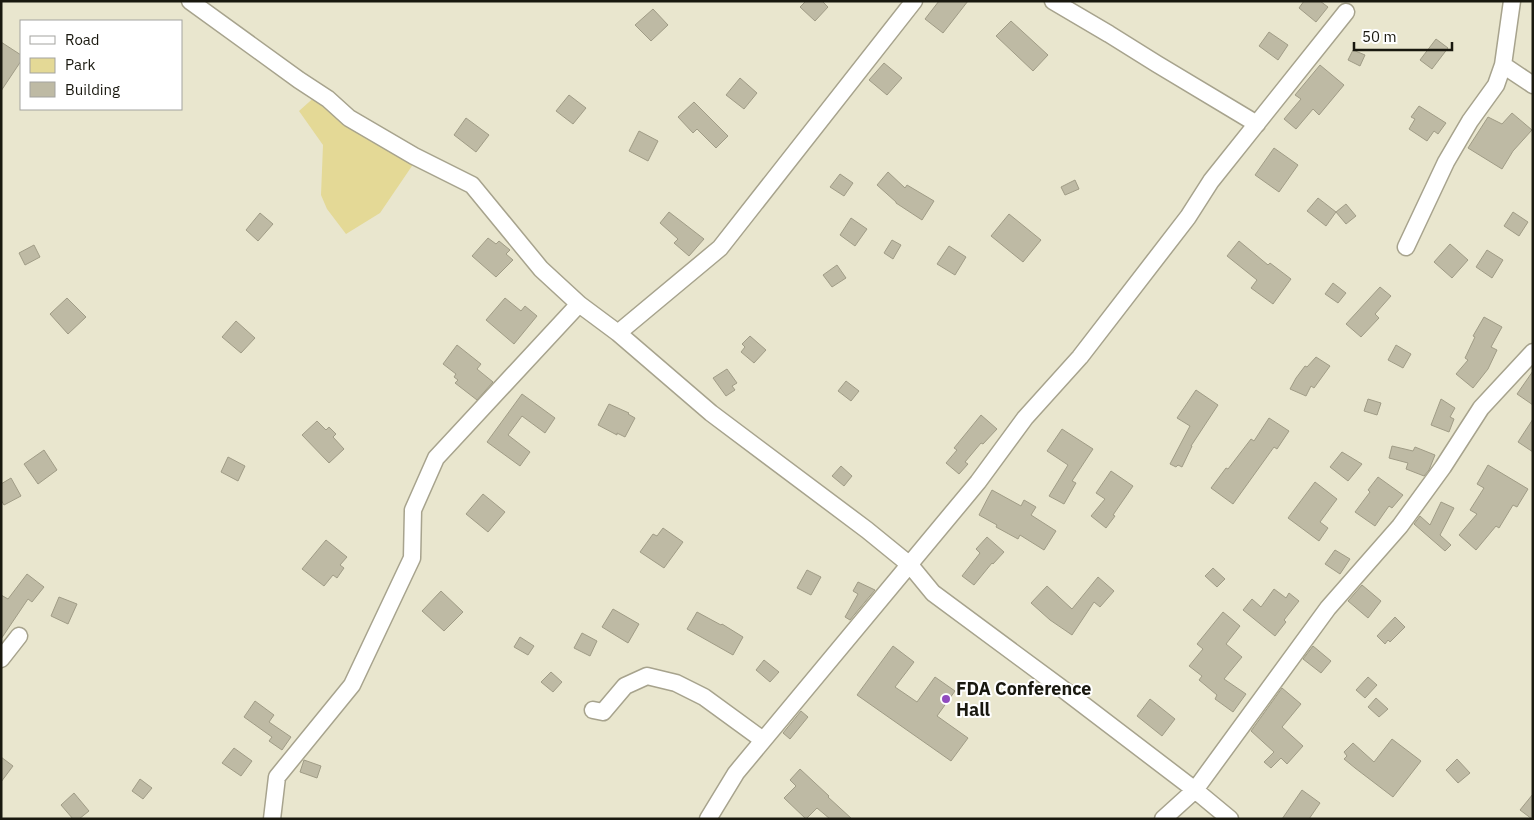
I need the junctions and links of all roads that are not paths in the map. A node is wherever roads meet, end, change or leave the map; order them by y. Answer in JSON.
{"nodes":[{"id":1,"x":190,"y":1,"type":"edge"},
{"id":2,"x":914,"y":1,"type":"edge"},
{"id":3,"x":1053,"y":1,"type":"edge"},
{"id":4,"x":1512,"y":1,"type":"edge"},
{"id":5,"x":1346,"y":12,"type":"dead end"},
{"id":6,"x":1503,"y":65,"type":"junction"},
{"id":7,"x":1533,"y":85,"type":"edge"},
{"id":8,"x":1257,"y":124,"type":"junction"},
{"id":9,"x":1406,"y":247,"type":"dead end"},
{"id":10,"x":579,"y":304,"type":"junction"},
{"id":11,"x":618,"y":333,"type":"junction"},
{"id":12,"x":1533,"y":352,"type":"edge"},
{"id":13,"x":910,"y":565,"type":"junction"},
{"id":14,"x":19,"y":636,"type":"dead end"},
{"id":15,"x":1,"y":659,"type":"edge"},
{"id":16,"x":593,"y":710,"type":"dead end"},
{"id":17,"x":764,"y":740,"type":"junction"},
{"id":18,"x":1195,"y":790,"type":"junction"},
{"id":19,"x":272,"y":819,"type":"edge"},
{"id":20,"x":708,"y":819,"type":"edge"},
{"id":21,"x":1163,"y":819,"type":"edge"},
{"id":22,"x":1230,"y":819,"type":"edge"}],
"edges":[{"from":1,"to":10,"type":"street"},
{"from":2,"to":11,"type":"street"},
{"from":3,"to":8,"type":"street"},
{"from":4,"to":6,"type":"street"},
{"from":5,"to":8,"type":"street"},
{"from":6,"to":7,"type":"street"},
{"from":6,"to":9,"type":"street"},
{"from":8,"to":13,"type":"street"},
{"from":10,"to":11,"type":"street"},
{"from":10,"to":19,"type":"street"},
{"from":11,"to":13,"type":"street"},
{"from":12,"to":18,"type":"street"},
{"from":13,"to":17,"type":"street"},
{"from":13,"to":18,"type":"street"},
{"from":14,"to":15,"type":"street"},
{"from":16,"to":17,"type":"street"},
{"from":17,"to":20,"type":"street"},
{"from":18,"to":21,"type":"street"},
{"from":18,"to":22,"type":"street"}]}
